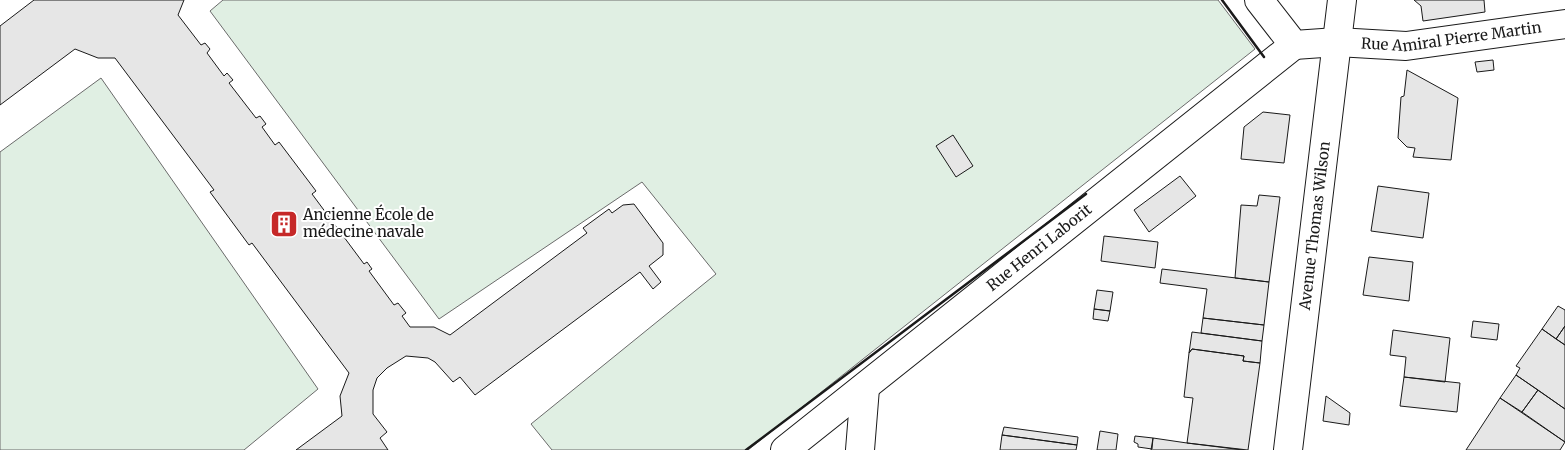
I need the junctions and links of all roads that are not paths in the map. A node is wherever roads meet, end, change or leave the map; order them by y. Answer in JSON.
{"nodes":[{"id":1,"x":1259,"y":0,"type":"edge"},
{"id":2,"x":1342,"y":0,"type":"edge"},
{"id":3,"x":1565,"y":24,"type":"edge"},
{"id":4,"x":1337,"y":42,"type":"junction"},
{"id":5,"x":1294,"y":45,"type":"junction"},
{"id":6,"x":866,"y":388,"type":"junction"},
{"id":7,"x":785,"y":450,"type":"edge"},
{"id":8,"x":860,"y":450,"type":"edge"},
{"id":9,"x":1288,"y":450,"type":"edge"}],
"edges":[{"from":1,"to":5,"type":"street"},
{"from":2,"to":4,"type":"street","name":"Avenue Thomas Wilson"},
{"from":3,"to":4,"type":"street","name":"Rue Amiral Pierre Martin"},
{"from":4,"to":5,"type":"street","name":"Rue Amiral Pierre Martin"},
{"from":4,"to":9,"type":"street","name":"Avenue Thomas Wilson"},
{"from":5,"to":6,"type":"street","name":"Rue Henri Laborit"},
{"from":6,"to":7,"type":"street","name":"Rue Henri Laborit"},
{"from":6,"to":8,"type":"street"}]}
